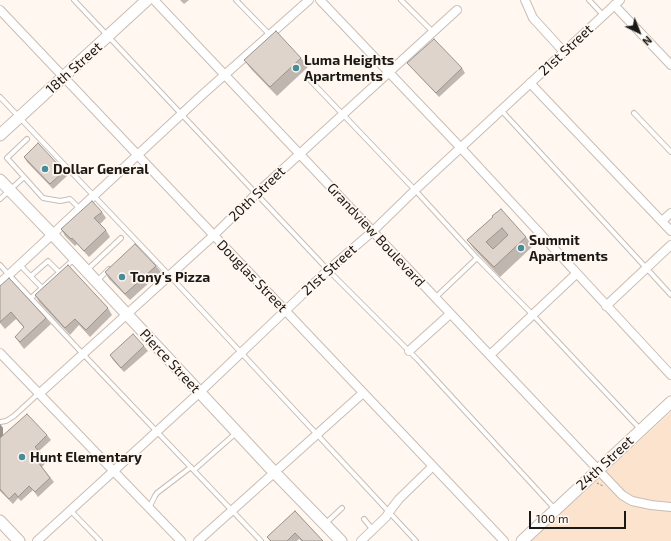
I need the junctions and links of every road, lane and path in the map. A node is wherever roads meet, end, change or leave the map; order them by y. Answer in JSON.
{"nodes":[{"id":1,"x":74,"y":0,"type":"edge"},
{"id":2,"x":147,"y":0,"type":"edge"},
{"id":3,"x":154,"y":0,"type":"edge"},
{"id":4,"x":236,"y":0,"type":"edge"},
{"id":5,"x":309,"y":0,"type":"edge"},
{"id":6,"x":320,"y":0,"type":"edge"},
{"id":7,"x":402,"y":0,"type":"edge"},
{"id":8,"x":525,"y":0,"type":"edge"},
{"id":9,"x":589,"y":0,"type":"edge"},
{"id":10,"x":617,"y":3,"type":"edge"},
{"id":11,"x":0,"y":10,"type":"edge"},
{"id":12,"x":457,"y":10,"type":"dead end"},
{"id":13,"x":603,"y":15,"type":"junction"},
{"id":14,"x":433,"y":32,"type":"junction"},
{"id":15,"x":269,"y":34,"type":"junction"},
{"id":16,"x":108,"y":36,"type":"junction"},
{"id":17,"x":564,"y":52,"type":"junction"},
{"id":18,"x":671,"y":65,"type":"edge"},
{"id":19,"x":389,"y":72,"type":"junction"},
{"id":20,"x":224,"y":75,"type":"junction"},
{"id":21,"x":64,"y":77,"type":"junction"},
{"id":22,"x":310,"y":80,"type":"dead end"},
{"id":23,"x":530,"y":83,"type":"junction"},
{"id":24,"x":0,"y":97,"type":"edge"},
{"id":25,"x":501,"y":110,"type":"junction"},
{"id":26,"x":634,"y":113,"type":"dead end"},
{"id":27,"x":182,"y":114,"type":"junction"},
{"id":28,"x":344,"y":114,"type":"junction"},
{"id":29,"x":20,"y":118,"type":"junction"},
{"id":30,"x":0,"y":135,"type":"edge"},
{"id":31,"x":27,"y":140,"type":"dead end"},
{"id":32,"x":461,"y":148,"type":"junction"},
{"id":33,"x":671,"y":152,"type":"edge"},
{"id":34,"x":299,"y":154,"type":"junction"},
{"id":35,"x":138,"y":155,"type":"junction"},
{"id":36,"x":24,"y":177,"type":"junction"},
{"id":37,"x":0,"y":180,"type":"edge"},
{"id":38,"x":10,"y":190,"type":"junction"},
{"id":39,"x":415,"y":190,"type":"junction"},
{"id":40,"x":257,"y":193,"type":"junction"},
{"id":41,"x":93,"y":196,"type":"junction"},
{"id":42,"x":0,"y":199,"type":"edge"},
{"id":43,"x":80,"y":209,"type":"junction"},
{"id":44,"x":671,"y":213,"type":"edge"},
{"id":45,"x":662,"y":221,"type":"junction"},
{"id":46,"x":373,"y":231,"type":"junction"},
{"id":47,"x":671,"y":231,"type":"edge"},
{"id":48,"x":53,"y":235,"type":"junction"},
{"id":49,"x":213,"y":236,"type":"junction"},
{"id":50,"x":121,"y":238,"type":"dead end"},
{"id":51,"x":138,"y":242,"type":"junction"},
{"id":52,"x":671,"y":245,"type":"edge"},
{"id":53,"x":132,"y":247,"type":"edge"},
{"id":54,"x":75,"y":258,"type":"junction"},
{"id":55,"x":477,"y":258,"type":"junction"},
{"id":56,"x":0,"y":265,"type":"edge"},
{"id":57,"x":20,"y":265,"type":"junction"},
{"id":58,"x":112,"y":267,"type":"edge"},
{"id":59,"x":646,"y":268,"type":"junction"},
{"id":60,"x":86,"y":270,"type":"junction"},
{"id":61,"x":328,"y":270,"type":"junction"},
{"id":62,"x":59,"y":272,"type":"junction"},
{"id":63,"x":576,"y":274,"type":"junction"},
{"id":64,"x":9,"y":275,"type":"junction"},
{"id":65,"x":169,"y":275,"type":"junction"},
{"id":66,"x":31,"y":276,"type":"junction"},
{"id":67,"x":96,"y":281,"type":"junction"},
{"id":68,"x":0,"y":283,"type":"edge"},
{"id":69,"x":42,"y":288,"type":"junction"},
{"id":70,"x":671,"y":295,"type":"edge"},
{"id":71,"x":31,"y":298,"type":"junction"},
{"id":72,"x":436,"y":298,"type":"junction"},
{"id":73,"x":606,"y":306,"type":"junction"},
{"id":74,"x":285,"y":310,"type":"junction"},
{"id":75,"x":126,"y":314,"type":"junction"},
{"id":76,"x":450,"y":314,"type":"junction"},
{"id":77,"x":533,"y":315,"type":"junction"},
{"id":78,"x":409,"y":351,"type":"junction"},
{"id":79,"x":0,"y":353,"type":"edge"},
{"id":80,"x":241,"y":353,"type":"junction"},
{"id":81,"x":82,"y":354,"type":"junction"},
{"id":82,"x":490,"y":355,"type":"junction"},
{"id":83,"x":671,"y":376,"type":"edge"},
{"id":84,"x":200,"y":392,"type":"junction"},
{"id":85,"x":40,"y":393,"type":"junction"},
{"id":86,"x":363,"y":393,"type":"junction"},
{"id":87,"x":671,"y":402,"type":"edge"},
{"id":88,"x":0,"y":422,"type":"edge"},
{"id":89,"x":641,"y":430,"type":"junction"},
{"id":90,"x":157,"y":431,"type":"junction"},
{"id":91,"x":237,"y":432,"type":"junction"},
{"id":92,"x":316,"y":435,"type":"junction"},
{"id":93,"x":433,"y":466,"type":"junction"},
{"id":94,"x":192,"y":468,"type":"junction"},
{"id":95,"x":113,"y":470,"type":"junction"},
{"id":96,"x":598,"y":470,"type":"junction"},
{"id":97,"x":274,"y":472,"type":"junction"},
{"id":98,"x":671,"y":506,"type":"edge"},
{"id":99,"x":149,"y":508,"type":"junction"},
{"id":100,"x":342,"y":508,"type":"dead end"},
{"id":101,"x":70,"y":510,"type":"junction"},
{"id":102,"x":232,"y":510,"type":"junction"},
{"id":103,"x":555,"y":510,"type":"junction"},
{"id":104,"x":389,"y":512,"type":"junction"},
{"id":105,"x":364,"y":519,"type":"dead end"},
{"id":106,"x":0,"y":521,"type":"edge"},
{"id":107,"x":325,"y":524,"type":"junction"},
{"id":108,"x":373,"y":530,"type":"junction"},
{"id":109,"x":19,"y":541,"type":"edge"},
{"id":110,"x":38,"y":541,"type":"edge"},
{"id":111,"x":100,"y":541,"type":"edge"},
{"id":112,"x":181,"y":541,"type":"edge"},
{"id":113,"x":198,"y":541,"type":"edge"},
{"id":114,"x":261,"y":541,"type":"edge"},
{"id":115,"x":341,"y":541,"type":"edge"},
{"id":116,"x":361,"y":541,"type":"edge"},
{"id":117,"x":416,"y":541,"type":"edge"},
{"id":118,"x":504,"y":541,"type":"edge"},
{"id":119,"x":522,"y":541,"type":"edge"}],
"edges":[{"from":1,"to":16,"type":"lane"},
{"from":2,"to":16,"type":"main road","name":"18th Street"},
{"from":3,"to":20,"type":"street","name":"Grandview Boulevard"},
{"from":4,"to":15,"type":"lane"},
{"from":5,"to":15,"type":"street"},
{"from":6,"to":19,"type":"street"},
{"from":7,"to":14,"type":"lane"},
{"from":8,"to":17,"type":"street"},
{"from":9,"to":13,"type":"lane"},
{"from":10,"to":13,"type":"street","name":"21st Street"},
{"from":10,"to":18,"type":"street"},
{"from":11,"to":21,"type":"street","name":"Douglas Street"},
{"from":12,"to":14,"type":"street","name":"20th Street"},
{"from":13,"to":17,"type":"street","name":"21st Street"},
{"from":14,"to":19,"type":"street","name":"20th Street"},
{"from":15,"to":20,"type":"street"},
{"from":16,"to":21,"type":"main road","name":"18th Street"},
{"from":16,"to":27,"type":"lane"},
{"from":17,"to":23,"type":"street","name":"21st Street"},
{"from":19,"to":28,"type":"street","name":"20th Street"},
{"from":19,"to":32,"type":"street"},
{"from":20,"to":27,"type":"street"},
{"from":20,"to":34,"type":"street","name":"Grandview Boulevard"},
{"from":21,"to":29,"type":"main road","name":"18th Street"},
{"from":21,"to":35,"type":"street","name":"Douglas Street"},
{"from":22,"to":28,"type":"lane"},
{"from":23,"to":25,"type":"street","name":"21st Street"},
{"from":23,"to":45,"type":"street"},
{"from":24,"to":29,"type":"lane"},
{"from":25,"to":32,"type":"street","name":"21st Street"},
{"from":25,"to":59,"type":"lane"},
{"from":26,"to":33,"type":"lane"},
{"from":27,"to":35,"type":"street"},
{"from":27,"to":40,"type":"lane"},
{"from":28,"to":34,"type":"street","name":"20th Street"},
{"from":28,"to":39,"type":"lane"},
{"from":29,"to":30,"type":"main road","name":"18th Street"},
{"from":29,"to":41,"type":"lane"},
{"from":31,"to":36,"type":"lane"},
{"from":32,"to":39,"type":"street","name":"21st Street"},
{"from":32,"to":63,"type":"street"},
{"from":34,"to":40,"type":"street","name":"20th Street"},
{"from":34,"to":46,"type":"street","name":"Grandview Boulevard"},
{"from":35,"to":41,"type":"street"},
{"from":35,"to":49,"type":"street","name":"Douglas Street"},
{"from":36,"to":38,"type":"lane"},
{"from":36,"to":43,"type":"lane"},
{"from":37,"to":38,"type":"main road","name":"Pierce Street"},
{"from":38,"to":42,"type":"lane"},
{"from":38,"to":48,"type":"main road","name":"Pierce Street"},
{"from":39,"to":46,"type":"street","name":"21st Street"},
{"from":39,"to":55,"type":"lane"},
{"from":40,"to":49,"type":"street","name":"20th Street"},
{"from":40,"to":61,"type":"lane"},
{"from":41,"to":43,"type":"street"},
{"from":41,"to":51,"type":"lane"},
{"from":43,"to":48,"type":"street"},
{"from":44,"to":45,"type":"street"},
{"from":45,"to":47,"type":"street"},
{"from":46,"to":61,"type":"street","name":"21st Street"},
{"from":46,"to":72,"type":"street","name":"Grandview Boulevard"},
{"from":48,"to":54,"type":"main road","name":"Pierce Street"},
{"from":48,"to":57,"type":"street"},
{"from":49,"to":65,"type":"street","name":"20th Street"},
{"from":49,"to":74,"type":"street","name":"Douglas Street"},
{"from":50,"to":60,"type":"lane"},
{"from":51,"to":53,"type":"lane"},
{"from":51,"to":65,"type":"lane"},
{"from":52,"to":59,"type":"street"},
{"from":54,"to":60,"type":"main road","name":"Pierce Street"},
{"from":54,"to":62,"type":"lane"},
{"from":55,"to":72,"type":"lane"},
{"from":55,"to":77,"type":"lane"},
{"from":56,"to":64,"type":"lane"},
{"from":57,"to":64,"type":"street"},
{"from":57,"to":66,"type":"lane"},
{"from":58,"to":67,"type":"lane"},
{"from":59,"to":70,"type":"lane"},
{"from":59,"to":73,"type":"street"},
{"from":60,"to":67,"type":"main road","name":"Pierce Street"},
{"from":61,"to":74,"type":"street","name":"21st Street"},
{"from":61,"to":78,"type":"lane"},
{"from":62,"to":66,"type":"lane"},
{"from":62,"to":69,"type":"lane"},
{"from":63,"to":73,"type":"street"},
{"from":63,"to":77,"type":"street"},
{"from":64,"to":68,"type":"street"},
{"from":64,"to":71,"type":"lane"},
{"from":65,"to":75,"type":"street","name":"20th Street"},
{"from":65,"to":80,"type":"lane"},
{"from":66,"to":69,"type":"lane"},
{"from":67,"to":75,"type":"main road","name":"Pierce Street"},
{"from":69,"to":71,"type":"lane"},
{"from":71,"to":81,"type":"lane"},
{"from":72,"to":76,"type":"street","name":"Grandview Boulevard"},
{"from":73,"to":83,"type":"street"},
{"from":74,"to":80,"type":"street","name":"21st Street"},
{"from":74,"to":86,"type":"street","name":"Douglas Street"},
{"from":75,"to":81,"type":"street","name":"20th Street"},
{"from":75,"to":84,"type":"main road","name":"Pierce Street"},
{"from":76,"to":78,"type":"street"},
{"from":76,"to":82,"type":"street","name":"Grandview Boulevard"},
{"from":77,"to":82,"type":"street"},
{"from":77,"to":89,"type":"lane"},
{"from":78,"to":103,"type":"lane"},
{"from":79,"to":85,"type":"street"},
{"from":80,"to":84,"type":"street","name":"21st Street"},
{"from":80,"to":92,"type":"lane"},
{"from":81,"to":85,"type":"street","name":"20th Street"},
{"from":81,"to":90,"type":"lane"},
{"from":82,"to":96,"type":"street","name":"Grandview Boulevard"},
{"from":84,"to":90,"type":"street","name":"21st Street"},
{"from":84,"to":91,"type":"main road","name":"Pierce Street"},
{"from":85,"to":88,"type":"lane"},
{"from":85,"to":95,"type":"street"},
{"from":86,"to":92,"type":"street"},
{"from":86,"to":93,"type":"street","name":"Douglas Street"},
{"from":87,"to":89,"type":"main road","name":"24th Street"},
{"from":89,"to":96,"type":"main road","name":"24th Street"},
{"from":90,"to":94,"type":"lane"},
{"from":90,"to":95,"type":"street","name":"21st Street"},
{"from":91,"to":94,"type":"lane"},
{"from":91,"to":97,"type":"main road","name":"Pierce Street"},
{"from":92,"to":97,"type":"street"},
{"from":92,"to":104,"type":"lane"},
{"from":93,"to":104,"type":"street"},
{"from":93,"to":118,"type":"street","name":"Douglas Street"},
{"from":94,"to":99,"type":"lane"},
{"from":94,"to":102,"type":"lane"},
{"from":95,"to":99,"type":"street"},
{"from":95,"to":101,"type":"street","name":"21st Street"},
{"from":96,"to":98,"type":"street","name":"Grandview Boulevard"},
{"from":96,"to":103,"type":"main road","name":"24th Street"},
{"from":97,"to":102,"type":"street"},
{"from":97,"to":107,"type":"main road","name":"Pierce Street"},
{"from":99,"to":112,"type":"street"},
{"from":100,"to":107,"type":"lane"},
{"from":101,"to":110,"type":"street","name":"21st Street"},
{"from":101,"to":111,"type":"lane"},
{"from":102,"to":113,"type":"street"},
{"from":102,"to":114,"type":"lane"},
{"from":103,"to":119,"type":"main road","name":"24th Street"},
{"from":104,"to":108,"type":"street"},
{"from":104,"to":117,"type":"lane"},
{"from":105,"to":108,"type":"lane"},
{"from":106,"to":109,"type":"main road"},
{"from":107,"to":115,"type":"main road","name":"Pierce Street"},
{"from":108,"to":116,"type":"street"}]}
